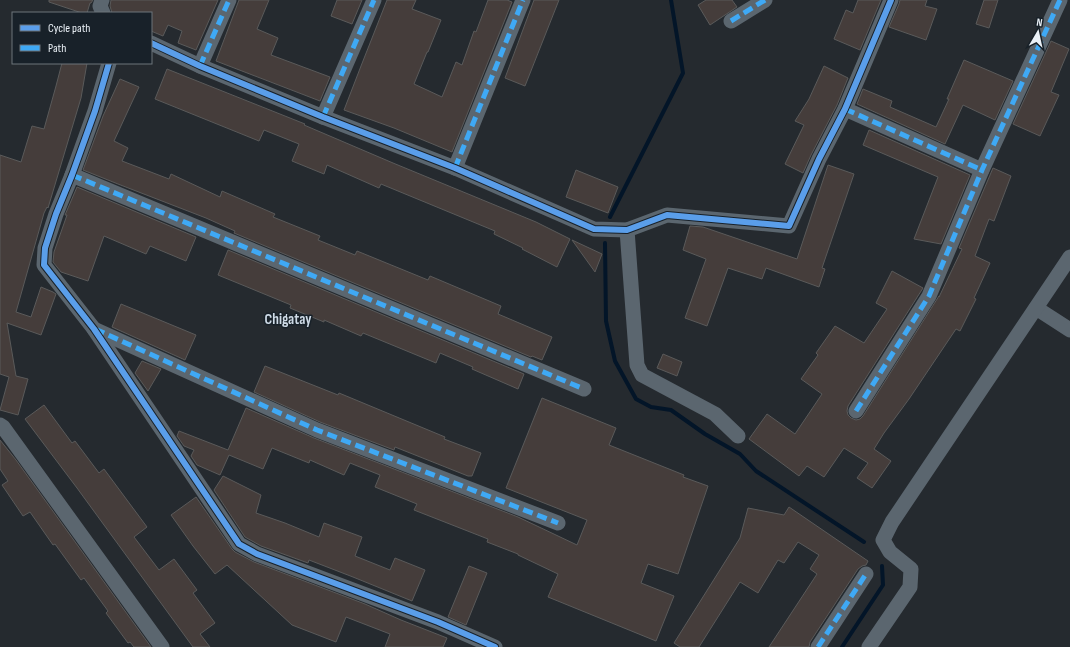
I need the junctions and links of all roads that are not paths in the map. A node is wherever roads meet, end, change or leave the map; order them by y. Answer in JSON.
{"nodes":[{"id":1,"x":102,"y":0,"type":"edge"},
{"id":2,"x":229,"y":0,"type":"edge"},
{"id":3,"x":374,"y":0,"type":"edge"},
{"id":4,"x":523,"y":0,"type":"edge"},
{"id":5,"x":765,"y":0,"type":"edge"},
{"id":6,"x":891,"y":0,"type":"edge"},
{"id":7,"x":1060,"y":0,"type":"edge"},
{"id":8,"x":103,"y":12,"type":"edge"},
{"id":9,"x":731,"y":21,"type":"dead end"},
{"id":10,"x":152,"y":43,"type":"edge"},
{"id":11,"x":109,"y":64,"type":"edge"},
{"id":12,"x":200,"y":66,"type":"junction"},
{"id":13,"x":845,"y":109,"type":"junction"},
{"id":14,"x":323,"y":117,"type":"junction"},
{"id":15,"x":455,"y":168,"type":"junction"},
{"id":16,"x":982,"y":170,"type":"junction"},
{"id":17,"x":72,"y":176,"type":"junction"},
{"id":18,"x":627,"y":230,"type":"junction"},
{"id":19,"x":1070,"y":257,"type":"edge"},
{"id":20,"x":1036,"y":308,"type":"junction"},
{"id":21,"x":94,"y":328,"type":"junction"},
{"id":22,"x":1070,"y":330,"type":"edge"},
{"id":23,"x":584,"y":389,"type":"dead end"},
{"id":24,"x":856,"y":411,"type":"dead end"},
{"id":25,"x":0,"y":425,"type":"edge"},
{"id":26,"x":738,"y":436,"type":"dead end"},
{"id":27,"x":558,"y":522,"type":"dead end"},
{"id":28,"x":866,"y":574,"type":"dead end"},
{"id":29,"x":162,"y":647,"type":"edge"},
{"id":30,"x":495,"y":647,"type":"edge"},
{"id":31,"x":818,"y":647,"type":"edge"},
{"id":32,"x":869,"y":647,"type":"edge"}],
"edges":[{"from":1,"to":8,"type":"street"},
{"from":2,"to":12,"type":"street"},
{"from":3,"to":14,"type":"street"},
{"from":4,"to":15,"type":"street"},
{"from":5,"to":9,"type":"street"},
{"from":6,"to":13,"type":"street"},
{"from":7,"to":16,"type":"street"},
{"from":10,"to":12,"type":"street"},
{"from":11,"to":17,"type":"street"},
{"from":12,"to":14,"type":"street"},
{"from":13,"to":16,"type":"street"},
{"from":13,"to":18,"type":"street"},
{"from":14,"to":15,"type":"street"},
{"from":15,"to":18,"type":"street"},
{"from":16,"to":24,"type":"street"},
{"from":17,"to":21,"type":"street"},
{"from":17,"to":23,"type":"street"},
{"from":18,"to":26,"type":"street"},
{"from":19,"to":20,"type":"street"},
{"from":20,"to":22,"type":"street"},
{"from":20,"to":32,"type":"street"},
{"from":21,"to":27,"type":"street"},
{"from":21,"to":30,"type":"street"},
{"from":25,"to":29,"type":"street"},
{"from":28,"to":31,"type":"street"}]}
